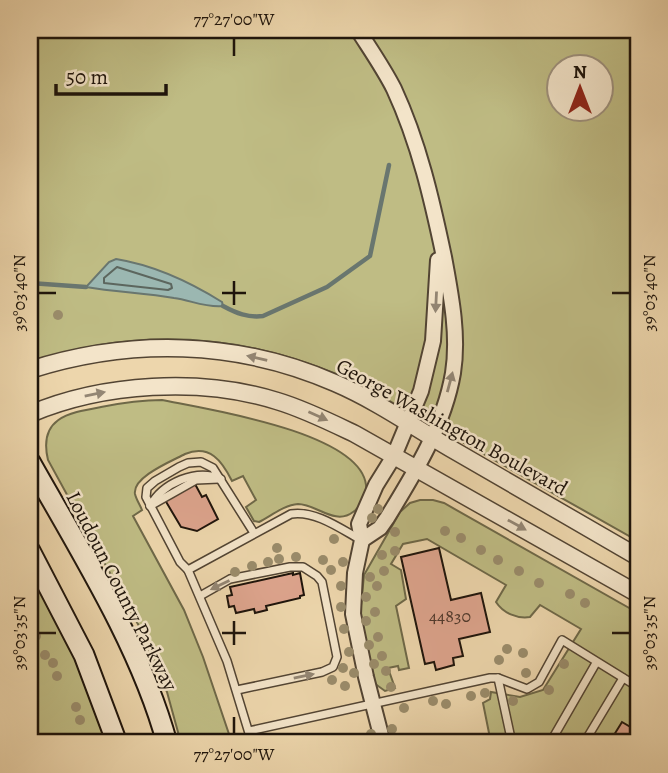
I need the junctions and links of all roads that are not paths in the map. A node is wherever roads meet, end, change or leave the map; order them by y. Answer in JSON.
{"nodes":[{"id":1,"x":358,"y":30,"type":"edge"},
{"id":2,"x":439,"y":234,"type":"junction"},
{"id":3,"x":30,"y":370,"type":"edge"},
{"id":4,"x":30,"y":414,"type":"edge"},
{"id":5,"x":408,"y":424,"type":"junction"},
{"id":6,"x":432,"y":438,"type":"junction"},
{"id":7,"x":394,"y":456,"type":"junction"},
{"id":8,"x":30,"y":462,"type":"edge"},
{"id":9,"x":417,"y":468,"type":"junction"},
{"id":10,"x":222,"y":479,"type":"junction"},
{"id":11,"x":149,"y":506,"type":"junction"},
{"id":12,"x":254,"y":533,"type":"junction"},
{"id":13,"x":362,"y":540,"type":"junction"},
{"id":14,"x":30,"y":551,"type":"edge"},
{"id":15,"x":638,"y":557,"type":"edge"},
{"id":16,"x":188,"y":570,"type":"junction"},
{"id":17,"x":638,"y":594,"type":"edge"},
{"id":18,"x":200,"y":596,"type":"junction"},
{"id":19,"x":596,"y":663,"type":"junction"},
{"id":20,"x":498,"y":678,"type":"junction"},
{"id":21,"x":622,"y":678,"type":"junction"},
{"id":22,"x":638,"y":687,"type":"edge"},
{"id":23,"x":237,"y":690,"type":"junction"},
{"id":24,"x":373,"y":703,"type":"junction"},
{"id":25,"x":249,"y":731,"type":"junction"},
{"id":26,"x":117,"y":743,"type":"edge"},
{"id":27,"x":167,"y":743,"type":"edge"},
{"id":28,"x":252,"y":743,"type":"edge"},
{"id":29,"x":333,"y":743,"type":"edge"},
{"id":30,"x":356,"y":743,"type":"edge"},
{"id":31,"x":383,"y":743,"type":"edge"},
{"id":32,"x":512,"y":743,"type":"edge"},
{"id":33,"x":550,"y":743,"type":"edge"},
{"id":34,"x":584,"y":743,"type":"edge"}],
"edges":[{"from":1,"to":2,"type":"street"},
{"from":2,"to":5,"type":"street","one_way":true},
{"from":6,"to":2,"type":"street","one_way":true},
{"from":5,"to":3,"type":"street","name":"George Washington Boulevard","one_way":true},
{"from":4,"to":7,"type":"street","one_way":true},
{"from":5,"to":6,"type":"street","name":"George Washington Boulevard"},
{"from":5,"to":7,"type":"street"},
{"from":6,"to":9,"type":"street"},
{"from":6,"to":15,"type":"street","name":"George Washington Boulevard"},
{"from":7,"to":9,"type":"street"},
{"from":7,"to":13,"type":"street"},
{"from":8,"to":27,"type":"main road","name":"Loudoun County Parkway"},
{"from":9,"to":13,"type":"street"},
{"from":9,"to":17,"type":"street","one_way":true},
{"from":10,"to":11,"type":"lane"},
{"from":10,"to":11,"type":"lane"},
{"from":10,"to":12,"type":"lane"},
{"from":11,"to":16,"type":"lane"},
{"from":12,"to":13,"type":"lane"},
{"from":12,"to":16,"type":"lane"},
{"from":13,"to":24,"type":"street"},
{"from":14,"to":26,"type":"main road"},
{"from":16,"to":18,"type":"lane"},
{"from":18,"to":23,"type":"lane"},
{"from":23,"to":18,"type":"lane","one_way":true},
{"from":19,"to":20,"type":"lane"},
{"from":19,"to":21,"type":"lane"},
{"from":19,"to":33,"type":"lane"},
{"from":20,"to":24,"type":"lane"},
{"from":20,"to":32,"type":"lane"},
{"from":21,"to":22,"type":"lane"},
{"from":21,"to":34,"type":"lane"},
{"from":23,"to":25,"type":"lane"},
{"from":24,"to":25,"type":"lane"},
{"from":24,"to":31,"type":"street"},
{"from":25,"to":28,"type":"lane"},
{"from":29,"to":30,"type":"lane"}]}
